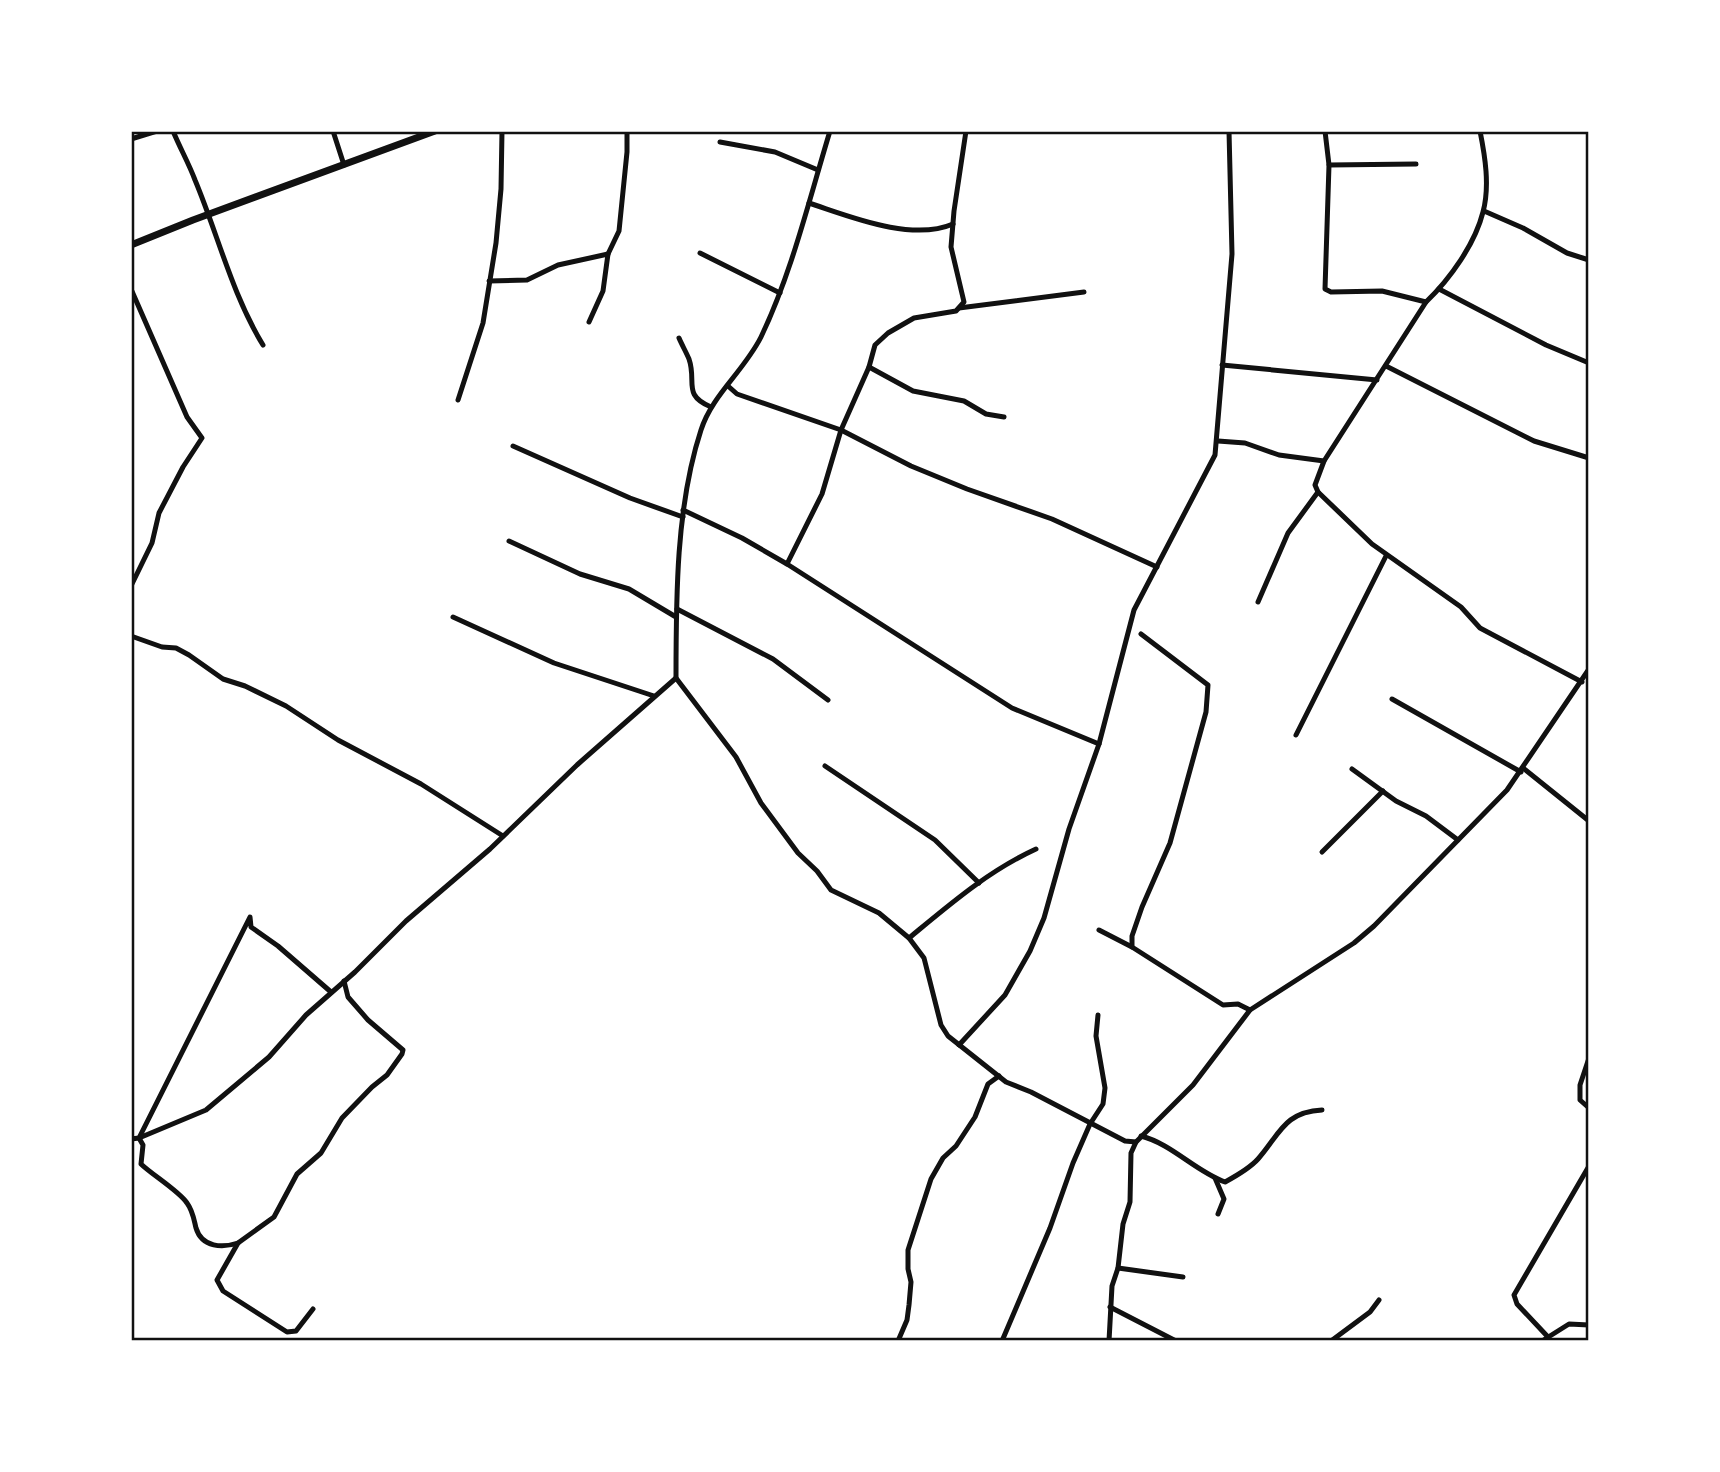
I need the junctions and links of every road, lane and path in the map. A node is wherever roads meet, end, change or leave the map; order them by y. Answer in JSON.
{"nodes":[{"id":1,"x":158,"y":131,"type":"edge"},
{"id":2,"x":173,"y":131,"type":"edge"},
{"id":3,"x":333,"y":131,"type":"edge"},
{"id":4,"x":502,"y":131,"type":"edge"},
{"id":5,"x":627,"y":131,"type":"edge"},
{"id":6,"x":830,"y":131,"type":"edge"},
{"id":7,"x":966,"y":131,"type":"edge"},
{"id":8,"x":1228,"y":131,"type":"edge"},
{"id":9,"x":1325,"y":131,"type":"edge"},
{"id":10,"x":1480,"y":131,"type":"edge"},
{"id":11,"x":433,"y":132,"type":"edge"},
{"id":12,"x":131,"y":139,"type":"edge"},
{"id":13,"x":720,"y":142,"type":"dead end"},
{"id":14,"x":1416,"y":164,"type":"dead end"},
{"id":15,"x":344,"y":165,"type":"junction"},
{"id":16,"x":1329,"y":165,"type":"junction"},
{"id":17,"x":818,"y":170,"type":"junction"},
{"id":18,"x":808,"y":203,"type":"junction"},
{"id":19,"x":1484,"y":211,"type":"junction"},
{"id":20,"x":207,"y":215,"type":"junction"},
{"id":21,"x":953,"y":224,"type":"junction"},
{"id":22,"x":131,"y":246,"type":"edge"},
{"id":23,"x":700,"y":253,"type":"dead end"},
{"id":24,"x":608,"y":254,"type":"junction"},
{"id":25,"x":1589,"y":260,"type":"edge"},
{"id":26,"x":489,"y":281,"type":"junction"},
{"id":27,"x":131,"y":289,"type":"edge"},
{"id":28,"x":1440,"y":289,"type":"junction"},
{"id":29,"x":1084,"y":292,"type":"dead end"},
{"id":30,"x":780,"y":293,"type":"junction"},
{"id":31,"x":1426,"y":302,"type":"junction"},
{"id":32,"x":959,"y":308,"type":"junction"},
{"id":33,"x":589,"y":322,"type":"dead end"},
{"id":34,"x":678,"y":338,"type":"dead end"},
{"id":35,"x":263,"y":345,"type":"dead end"},
{"id":36,"x":1589,"y":363,"type":"edge"},
{"id":37,"x":1222,"y":365,"type":"junction"},
{"id":38,"x":1386,"y":366,"type":"junction"},
{"id":39,"x":869,"y":367,"type":"junction"},
{"id":40,"x":1377,"y":380,"type":"junction"},
{"id":41,"x":728,"y":386,"type":"junction"},
{"id":42,"x":458,"y":400,"type":"dead end"},
{"id":43,"x":711,"y":407,"type":"junction"},
{"id":44,"x":1004,"y":417,"type":"dead end"},
{"id":45,"x":841,"y":430,"type":"junction"},
{"id":46,"x":1218,"y":441,"type":"junction"},
{"id":47,"x":513,"y":446,"type":"dead end"},
{"id":48,"x":1589,"y":458,"type":"edge"},
{"id":49,"x":1324,"y":461,"type":"junction"},
{"id":50,"x":1318,"y":492,"type":"junction"},
{"id":51,"x":683,"y":514,"type":"junction"},
{"id":52,"x":509,"y":541,"type":"dead end"},
{"id":53,"x":1386,"y":555,"type":"junction"},
{"id":54,"x":787,"y":564,"type":"junction"},
{"id":55,"x":1157,"y":568,"type":"junction"},
{"id":56,"x":131,"y":586,"type":"edge"},
{"id":57,"x":1258,"y":602,"type":"dead end"},
{"id":58,"x":677,"y":609,"type":"junction"},
{"id":59,"x":453,"y":617,"type":"dead end"},
{"id":60,"x":676,"y":617,"type":"junction"},
{"id":61,"x":1141,"y":634,"type":"dead end"},
{"id":62,"x":131,"y":636,"type":"edge"},
{"id":63,"x":1589,"y":669,"type":"edge"},
{"id":64,"x":676,"y":678,"type":"junction"},
{"id":65,"x":1582,"y":682,"type":"junction"},
{"id":66,"x":654,"y":696,"type":"junction"},
{"id":67,"x":1392,"y":699,"type":"dead end"},
{"id":68,"x":828,"y":700,"type":"dead end"},
{"id":69,"x":1296,"y":735,"type":"dead end"},
{"id":70,"x":1099,"y":744,"type":"junction"},
{"id":71,"x":825,"y":766,"type":"dead end"},
{"id":72,"x":1352,"y":769,"type":"dead end"},
{"id":73,"x":1522,"y":770,"type":"junction"},
{"id":74,"x":1382,"y":791,"type":"junction"},
{"id":75,"x":1589,"y":821,"type":"edge"},
{"id":76,"x":503,"y":836,"type":"junction"},
{"id":77,"x":1458,"y":840,"type":"junction"},
{"id":78,"x":1036,"y":849,"type":"dead end"},
{"id":79,"x":1322,"y":852,"type":"dead end"},
{"id":80,"x":979,"y":883,"type":"junction"},
{"id":81,"x":1099,"y":930,"type":"dead end"},
{"id":82,"x":909,"y":939,"type":"junction"},
{"id":83,"x":1132,"y":947,"type":"junction"},
{"id":84,"x":344,"y":981,"type":"junction"},
{"id":85,"x":331,"y":992,"type":"junction"},
{"id":86,"x":1250,"y":1010,"type":"junction"},
{"id":87,"x":1098,"y":1014,"type":"dead end"},
{"id":88,"x":958,"y":1045,"type":"junction"},
{"id":89,"x":1589,"y":1058,"type":"edge"},
{"id":90,"x":999,"y":1076,"type":"junction"},
{"id":91,"x":1589,"y":1108,"type":"edge"},
{"id":92,"x":1322,"y":1110,"type":"dead end"},
{"id":93,"x":1090,"y":1124,"type":"junction"},
{"id":94,"x":1142,"y":1136,"type":"junction"},
{"id":95,"x":139,"y":1138,"type":"junction"},
{"id":96,"x":131,"y":1139,"type":"edge"},
{"id":97,"x":1125,"y":1141,"type":"junction"},
{"id":98,"x":1136,"y":1142,"type":"junction"},
{"id":99,"x":1131,"y":1153,"type":"junction"},
{"id":100,"x":1589,"y":1166,"type":"edge"},
{"id":101,"x":1215,"y":1178,"type":"junction"},
{"id":102,"x":1218,"y":1214,"type":"dead end"},
{"id":103,"x":238,"y":1243,"type":"junction"},
{"id":104,"x":1118,"y":1268,"type":"junction"},
{"id":105,"x":1183,"y":1276,"type":"dead end"},
{"id":106,"x":1379,"y":1300,"type":"dead end"},
{"id":107,"x":1110,"y":1307,"type":"junction"},
{"id":108,"x":313,"y":1309,"type":"dead end"},
{"id":109,"x":1589,"y":1325,"type":"edge"},
{"id":110,"x":1548,"y":1336,"type":"junction"},
{"id":111,"x":898,"y":1341,"type":"edge"},
{"id":112,"x":1002,"y":1341,"type":"edge"},
{"id":113,"x":1109,"y":1341,"type":"edge"},
{"id":114,"x":1176,"y":1341,"type":"edge"},
{"id":115,"x":1331,"y":1341,"type":"edge"},
{"id":116,"x":1542,"y":1341,"type":"edge"}],
"edges":[{"from":1,"to":12,"type":"street"},
{"from":2,"to":20,"type":"street"},
{"from":3,"to":15,"type":"street"},
{"from":4,"to":26,"type":"street"},
{"from":5,"to":24,"type":"street"},
{"from":6,"to":17,"type":"street"},
{"from":7,"to":21,"type":"street"},
{"from":8,"to":37,"type":"street"},
{"from":9,"to":16,"type":"street"},
{"from":10,"to":19,"type":"street"},
{"from":11,"to":15,"type":"street"},
{"from":13,"to":17,"type":"street"},
{"from":14,"to":16,"type":"street"},
{"from":15,"to":20,"type":"street"},
{"from":16,"to":31,"type":"street"},
{"from":17,"to":18,"type":"street"},
{"from":18,"to":21,"type":"street"},
{"from":18,"to":30,"type":"street"},
{"from":19,"to":25,"type":"street"},
{"from":19,"to":28,"type":"street"},
{"from":20,"to":22,"type":"street"},
{"from":20,"to":35,"type":"street"},
{"from":21,"to":32,"type":"street"},
{"from":23,"to":30,"type":"street"},
{"from":24,"to":26,"type":"street"},
{"from":24,"to":33,"type":"street"},
{"from":26,"to":42,"type":"street"},
{"from":27,"to":56,"type":"street"},
{"from":28,"to":31,"type":"street"},
{"from":28,"to":36,"type":"street"},
{"from":29,"to":32,"type":"street"},
{"from":30,"to":41,"type":"street"},
{"from":31,"to":38,"type":"street"},
{"from":32,"to":39,"type":"street"},
{"from":34,"to":43,"type":"street"},
{"from":37,"to":40,"type":"street"},
{"from":37,"to":46,"type":"street"},
{"from":38,"to":40,"type":"street"},
{"from":38,"to":48,"type":"street"},
{"from":39,"to":44,"type":"street"},
{"from":39,"to":45,"type":"street"},
{"from":40,"to":49,"type":"street"},
{"from":41,"to":43,"type":"street"},
{"from":41,"to":45,"type":"street"},
{"from":43,"to":51,"type":"street"},
{"from":45,"to":54,"type":"street"},
{"from":45,"to":55,"type":"street"},
{"from":46,"to":49,"type":"street"},
{"from":46,"to":55,"type":"street"},
{"from":47,"to":51,"type":"street"},
{"from":49,"to":50,"type":"street"},
{"from":50,"to":53,"type":"street"},
{"from":50,"to":57,"type":"street"},
{"from":51,"to":54,"type":"street"},
{"from":51,"to":58,"type":"street"},
{"from":52,"to":60,"type":"street"},
{"from":53,"to":65,"type":"street"},
{"from":53,"to":69,"type":"street"},
{"from":54,"to":70,"type":"street"},
{"from":55,"to":70,"type":"street"},
{"from":58,"to":60,"type":"street"},
{"from":58,"to":68,"type":"street"},
{"from":59,"to":66,"type":"street"},
{"from":60,"to":64,"type":"street"},
{"from":61,"to":83,"type":"street"},
{"from":62,"to":76,"type":"street"},
{"from":63,"to":65,"type":"street"},
{"from":64,"to":66,"type":"street"},
{"from":64,"to":82,"type":"street"},
{"from":65,"to":73,"type":"street"},
{"from":66,"to":76,"type":"street"},
{"from":67,"to":73,"type":"street"},
{"from":70,"to":88,"type":"street"},
{"from":71,"to":80,"type":"street"},
{"from":72,"to":74,"type":"street"},
{"from":73,"to":75,"type":"street"},
{"from":73,"to":77,"type":"street"},
{"from":74,"to":77,"type":"street"},
{"from":74,"to":79,"type":"street"},
{"from":76,"to":84,"type":"street"},
{"from":77,"to":86,"type":"street"},
{"from":78,"to":80,"type":"street"},
{"from":80,"to":82,"type":"street"},
{"from":81,"to":83,"type":"street"},
{"from":82,"to":88,"type":"street"},
{"from":83,"to":86,"type":"street"},
{"from":84,"to":85,"type":"street"},
{"from":84,"to":103,"type":"street"},
{"from":85,"to":95,"type":"street"},
{"from":85,"to":95,"type":"street"},
{"from":86,"to":94,"type":"street"},
{"from":87,"to":93,"type":"street"},
{"from":88,"to":90,"type":"street"},
{"from":89,"to":91,"type":"street"},
{"from":90,"to":93,"type":"street"},
{"from":90,"to":111,"type":"street"},
{"from":92,"to":101,"type":"street"},
{"from":93,"to":97,"type":"street"},
{"from":93,"to":112,"type":"street"},
{"from":94,"to":98,"type":"street"},
{"from":94,"to":101,"type":"street"},
{"from":95,"to":96,"type":"street"},
{"from":95,"to":103,"type":"street"},
{"from":97,"to":98,"type":"street"},
{"from":97,"to":99,"type":"street"},
{"from":98,"to":99,"type":"street"},
{"from":99,"to":104,"type":"street"},
{"from":100,"to":110,"type":"street"},
{"from":101,"to":102,"type":"street"},
{"from":103,"to":108,"type":"street"},
{"from":104,"to":105,"type":"street"},
{"from":104,"to":107,"type":"street"},
{"from":106,"to":115,"type":"street"},
{"from":107,"to":113,"type":"street"},
{"from":107,"to":114,"type":"street"},
{"from":109,"to":110,"type":"street"},
{"from":110,"to":116,"type":"street"}]}
